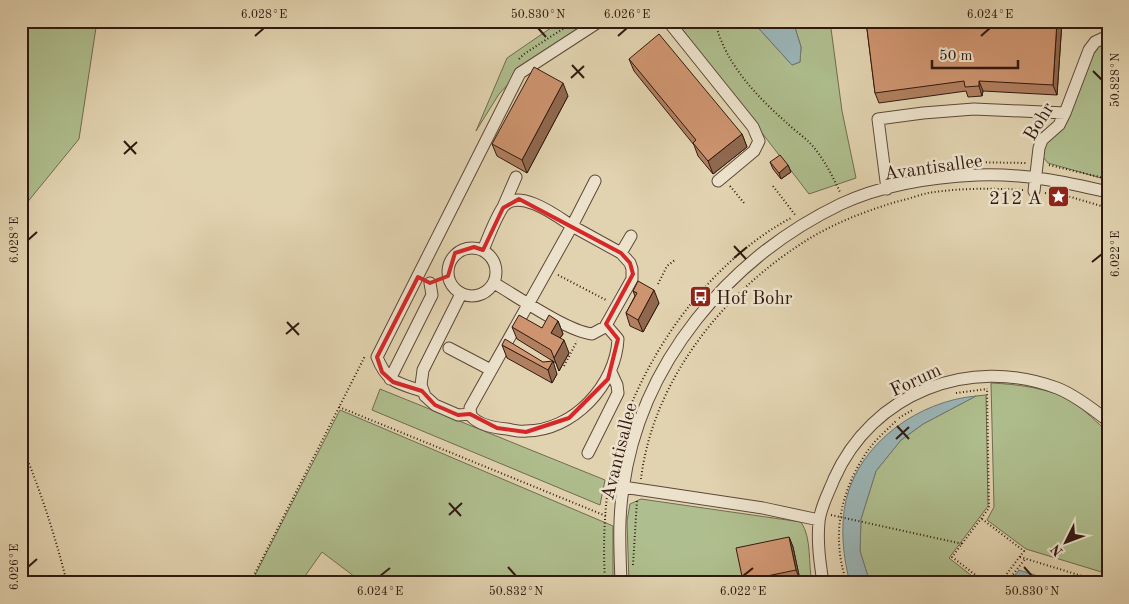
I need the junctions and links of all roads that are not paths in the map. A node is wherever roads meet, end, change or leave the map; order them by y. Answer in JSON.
{"nodes":[{"id":1,"x":600,"y":21,"type":"edge"},
{"id":2,"x":668,"y":21,"type":"edge"},
{"id":3,"x":1108,"y":36,"type":"edge"},
{"id":4,"x":1065,"y":113,"type":"junction"},
{"id":5,"x":516,"y":177,"type":"dead end"},
{"id":6,"x":1034,"y":177,"type":"junction"},
{"id":7,"x":595,"y":181,"type":"dead end"},
{"id":8,"x":723,"y":182,"type":"road end"},
{"id":9,"x":510,"y":188,"type":"junction"},
{"id":10,"x":887,"y":189,"type":"junction"},
{"id":11,"x":1034,"y":191,"type":"road end"},
{"id":12,"x":1108,"y":192,"type":"edge"},
{"id":13,"x":520,"y":199,"type":"junction"},
{"id":14,"x":503,"y":208,"type":"junction"},
{"id":15,"x":572,"y":226,"type":"junction"},
{"id":16,"x":631,"y":236,"type":"dead end"},
{"id":17,"x":483,"y":250,"type":"junction"},
{"id":18,"x":621,"y":253,"type":"junction"},
{"id":19,"x":448,"y":276,"type":"junction"},
{"id":20,"x":418,"y":277,"type":"junction"},
{"id":21,"x":430,"y":283,"type":"junction"},
{"id":22,"x":494,"y":283,"type":"junction"},
{"id":23,"x":461,"y":294,"type":"junction"},
{"id":24,"x":529,"y":303,"type":"junction"},
{"id":25,"x":606,"y":325,"type":"junction"},
{"id":26,"x":450,"y":348,"type":"dead end"},
{"id":27,"x":491,"y":370,"type":"junction"},
{"id":28,"x":611,"y":372,"type":"junction"},
{"id":29,"x":390,"y":379,"type":"junction"},
{"id":30,"x":422,"y":391,"type":"junction"},
{"id":31,"x":470,"y":414,"type":"junction"},
{"id":32,"x":1108,"y":421,"type":"edge"},
{"id":33,"x":588,"y":453,"type":"dead end"},
{"id":34,"x":623,"y":487,"type":"junction"},
{"id":35,"x":819,"y":520,"type":"junction"},
{"id":36,"x":621,"y":583,"type":"edge"},
{"id":37,"x":823,"y":583,"type":"edge"}],
"edges":[{"from":1,"to":20,"type":"street"},
{"from":2,"to":8,"type":"street"},
{"from":3,"to":4,"type":"street","name":"Bohr"},
{"from":4,"to":6,"type":"street","name":"Bohr"},
{"from":4,"to":10,"type":"street"},
{"from":5,"to":9,"type":"street"},
{"from":6,"to":10,"type":"street","name":"Avantisallee"},
{"from":6,"to":11,"type":"street","name":"Bohr"},
{"from":6,"to":12,"type":"street","name":"Avantisallee"},
{"from":7,"to":15,"type":"street"},
{"from":9,"to":13,"type":"street"},
{"from":9,"to":14,"type":"street"},
{"from":10,"to":34,"type":"street","name":"Avantisallee"},
{"from":13,"to":14,"type":"street"},
{"from":13,"to":15,"type":"street"},
{"from":14,"to":17,"type":"street"},
{"from":15,"to":18,"type":"street"},
{"from":15,"to":24,"type":"street"},
{"from":16,"to":18,"type":"street"},
{"from":17,"to":19,"type":"street"},
{"from":17,"to":22,"type":"street"},
{"from":18,"to":25,"type":"street"},
{"from":19,"to":21,"type":"street"},
{"from":19,"to":23,"type":"street"},
{"from":20,"to":21,"type":"street"},
{"from":20,"to":29,"type":"street"},
{"from":21,"to":29,"type":"street"},
{"from":22,"to":23,"type":"street"},
{"from":22,"to":24,"type":"street"},
{"from":23,"to":30,"type":"street"},
{"from":24,"to":25,"type":"street"},
{"from":24,"to":27,"type":"street"},
{"from":25,"to":28,"type":"street"},
{"from":26,"to":27,"type":"street"},
{"from":27,"to":31,"type":"street"},
{"from":28,"to":31,"type":"street"},
{"from":28,"to":33,"type":"street"},
{"from":29,"to":30,"type":"street"},
{"from":30,"to":31,"type":"street"},
{"from":32,"to":35,"type":"street","name":"Forum"},
{"from":34,"to":35,"type":"street"},
{"from":34,"to":36,"type":"street","name":"Avantisallee"},
{"from":35,"to":37,"type":"street","name":"Forum"}]}
